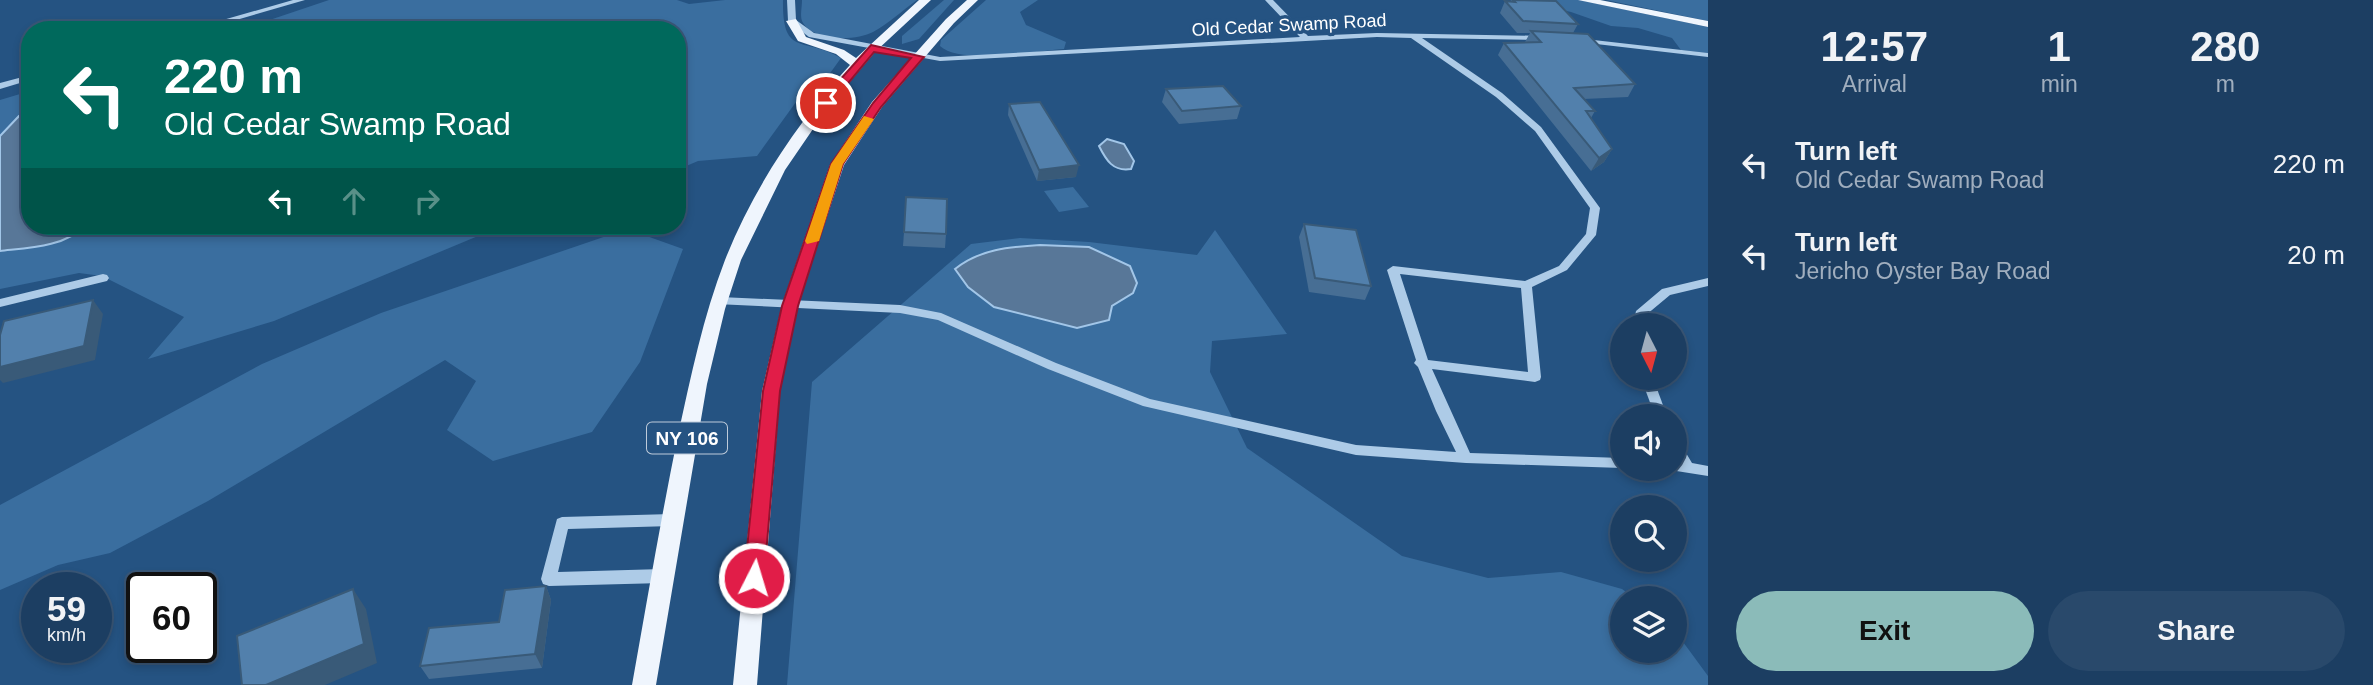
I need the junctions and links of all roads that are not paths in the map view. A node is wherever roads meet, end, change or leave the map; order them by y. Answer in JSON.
{"nodes":[{"id":1,"x":301,"y":0,"type":"edge"},
{"id":2,"x":791,"y":0,"type":"edge"},
{"id":3,"x":926,"y":0,"type":"edge"},
{"id":4,"x":974,"y":0,"type":"edge"},
{"id":5,"x":1269,"y":0,"type":"edge"},
{"id":6,"x":1583,"y":0,"type":"edge"},
{"id":7,"x":792,"y":20,"type":"junction"},
{"id":8,"x":225,"y":21,"type":"edge"},
{"id":9,"x":1708,"y":25,"type":"edge"},
{"id":10,"x":1413,"y":35,"type":"junction"},
{"id":11,"x":1551,"y":38,"type":"edge"},
{"id":12,"x":1306,"y":39,"type":"junction"},
{"id":13,"x":1563,"y":39,"type":"edge"},
{"id":14,"x":871,"y":49,"type":"junction"},
{"id":15,"x":1708,"y":55,"type":"edge"},
{"id":16,"x":919,"y":57,"type":"junction"},
{"id":17,"x":857,"y":64,"type":"junction"},
{"id":18,"x":21,"y":80,"type":"edge"},
{"id":19,"x":0,"y":86,"type":"edge"},
{"id":20,"x":103,"y":278,"type":"dead end"},
{"id":21,"x":1708,"y":282,"type":"edge"},
{"id":22,"x":1526,"y":285,"type":"junction"},
{"id":23,"x":720,"y":301,"type":"junction"},
{"id":24,"x":0,"y":303,"type":"edge"},
{"id":25,"x":790,"y":306,"type":"junction"},
{"id":26,"x":1641,"y":313,"type":"edge"},
{"id":27,"x":1420,"y":363,"type":"junction"},
{"id":28,"x":1466,"y":458,"type":"junction"},
{"id":29,"x":1610,"y":463,"type":"edge"},
{"id":30,"x":1687,"y":467,"type":"edge"},
{"id":31,"x":1708,"y":471,"type":"edge"},
{"id":32,"x":672,"y":520,"type":"junction"},
{"id":33,"x":663,"y":576,"type":"junction"},
{"id":34,"x":644,"y":685,"type":"edge"},
{"id":35,"x":745,"y":685,"type":"edge"}],
"edges":[{"from":1,"to":8,"type":"street"},
{"from":2,"to":7,"type":"street"},
{"from":3,"to":14,"type":"main road","number":"NY 106"},
{"from":4,"to":16,"type":"main road"},
{"from":5,"to":12,"type":"lane"},
{"from":6,"to":9,"type":"main road"},
{"from":7,"to":14,"type":"street","name":"Old Cedar Swamp Road"},
{"from":7,"to":17,"type":"main road"},
{"from":10,"to":11,"type":"street","name":"Old Cedar Swamp Road"},
{"from":10,"to":12,"type":"street","name":"Old Cedar Swamp Road"},
{"from":10,"to":22,"type":"street"},
{"from":12,"to":16,"type":"street","name":"Old Cedar Swamp Road"},
{"from":13,"to":15,"type":"street"},
{"from":14,"to":16,"type":"street","name":"Old Cedar Swamp Road"},
{"from":14,"to":17,"type":"main road","number":"NY 106"},
{"from":16,"to":25,"type":"main road"},
{"from":17,"to":23,"type":"main road","number":"NY 106"},
{"from":18,"to":19,"type":"street"},
{"from":20,"to":24,"type":"street"},
{"from":21,"to":26,"type":"street"},
{"from":22,"to":27,"type":"street"},
{"from":22,"to":27,"type":"street"},
{"from":23,"to":25,"type":"street"},
{"from":23,"to":32,"type":"main road","number":"NY 106"},
{"from":25,"to":28,"type":"street"},
{"from":25,"to":35,"type":"main road"},
{"from":27,"to":28,"type":"street"},
{"from":28,"to":29,"type":"street"},
{"from":30,"to":31,"type":"street"},
{"from":32,"to":33,"type":"main road","number":"NY 106"},
{"from":32,"to":33,"type":"street"},
{"from":33,"to":34,"type":"main road","number":"NY 106"}]}
